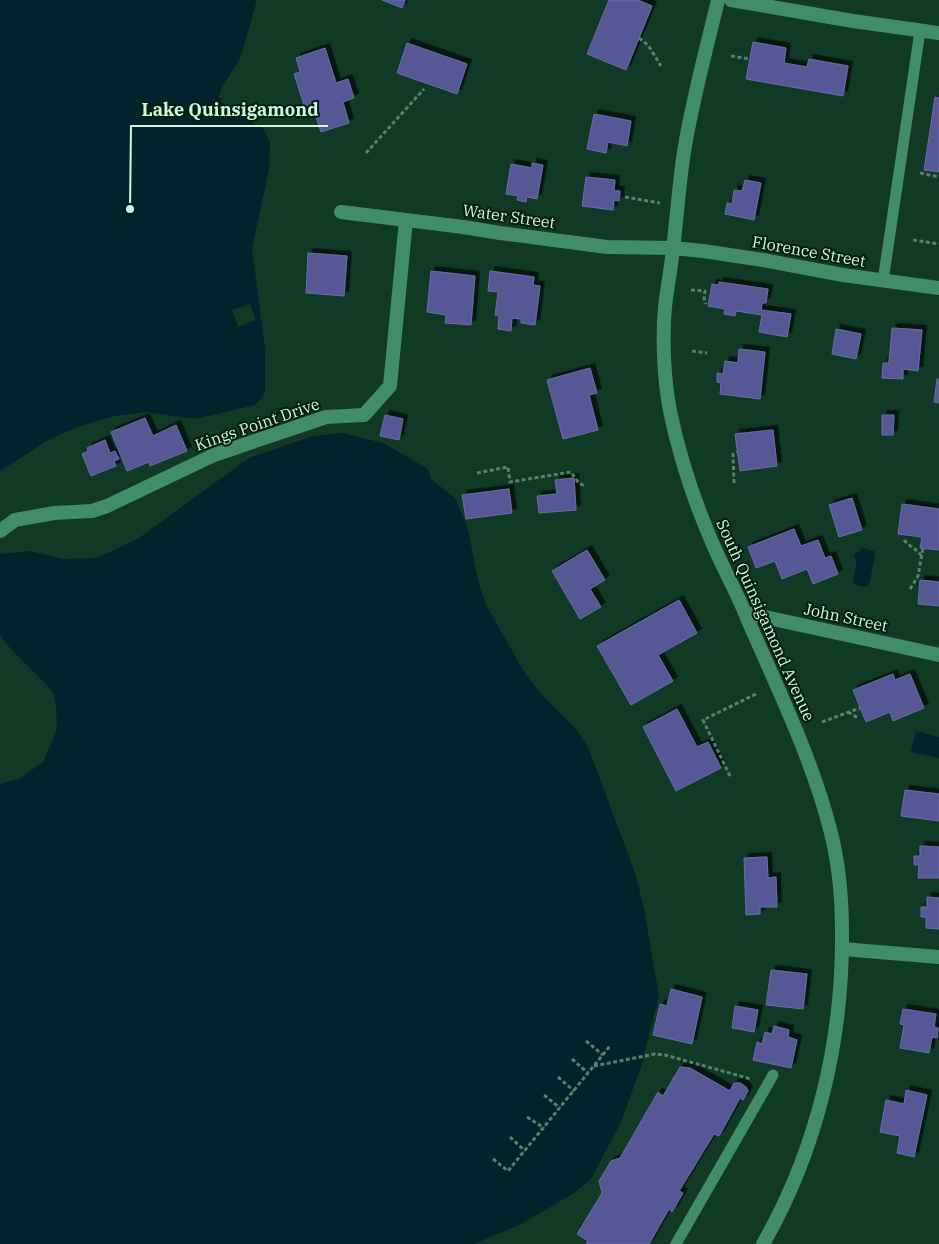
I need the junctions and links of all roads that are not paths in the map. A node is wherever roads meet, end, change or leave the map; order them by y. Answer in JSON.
{"nodes":[{"id":1,"x":718,"y":0,"type":"edge"},
{"id":2,"x":731,"y":0,"type":"edge"},
{"id":3,"x":920,"y":31,"type":"junction"},
{"id":4,"x":939,"y":33,"type":"edge"},
{"id":5,"x":341,"y":212,"type":"dead end"},
{"id":6,"x":406,"y":220,"type":"junction"},
{"id":7,"x":673,"y":248,"type":"junction"},
{"id":8,"x":883,"y":280,"type":"junction"},
{"id":9,"x":939,"y":288,"type":"edge"},
{"id":10,"x":0,"y":531,"type":"edge"},
{"id":11,"x":746,"y":613,"type":"junction"},
{"id":12,"x":939,"y":655,"type":"edge"},
{"id":13,"x":842,"y":950,"type":"junction"},
{"id":14,"x":939,"y":957,"type":"edge"},
{"id":15,"x":771,"y":1080,"type":"road end"},
{"id":16,"x":676,"y":1244,"type":"edge"},
{"id":17,"x":763,"y":1244,"type":"edge"}],
"edges":[{"from":1,"to":7,"type":"street","name":"South Quinsigamond Avenue"},
{"from":2,"to":3,"type":"street"},
{"from":3,"to":4,"type":"street"},
{"from":3,"to":8,"type":"lane"},
{"from":5,"to":6,"type":"street","name":"Water Street"},
{"from":6,"to":7,"type":"street","name":"Water Street"},
{"from":6,"to":10,"type":"street","name":"Kings Point Drive"},
{"from":7,"to":8,"type":"street","name":"Florence Street"},
{"from":7,"to":11,"type":"street","name":"South Quinsigamond Avenue"},
{"from":8,"to":9,"type":"street","name":"Florence Street"},
{"from":11,"to":12,"type":"street","name":"John Street"},
{"from":11,"to":13,"type":"street","name":"South Quinsigamond Avenue"},
{"from":13,"to":14,"type":"street"},
{"from":13,"to":17,"type":"street","name":"South Quinsigamond Avenue"},
{"from":15,"to":16,"type":"lane"}]}
